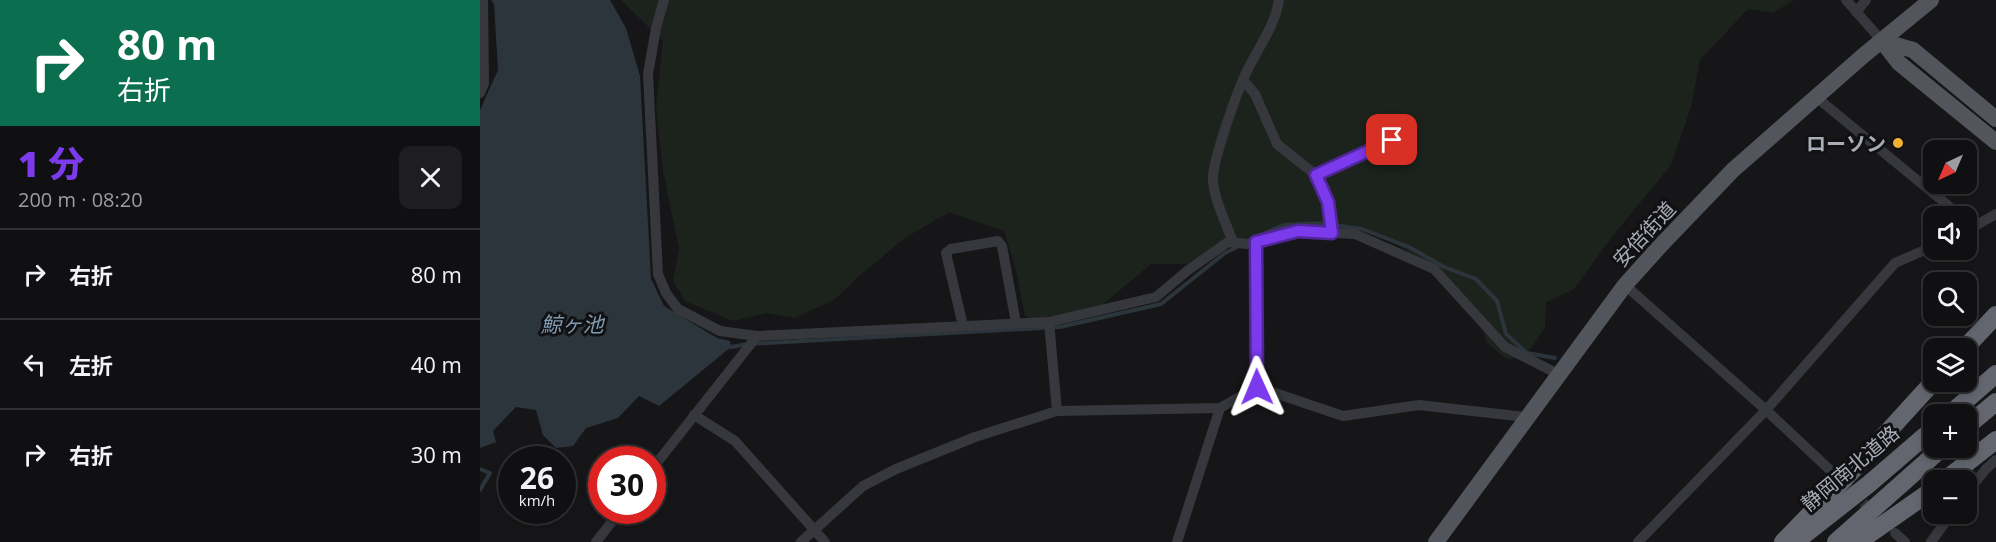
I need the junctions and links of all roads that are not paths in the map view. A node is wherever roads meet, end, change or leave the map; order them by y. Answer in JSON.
{"nodes":[{"id":1,"x":483,"y":0,"type":"edge"},
{"id":2,"x":664,"y":0,"type":"edge"},
{"id":3,"x":1280,"y":0,"type":"edge"},
{"id":4,"x":1846,"y":0,"type":"edge"},
{"id":5,"x":1866,"y":0,"type":"edge"},
{"id":6,"x":1931,"y":0,"type":"edge"},
{"id":7,"x":1856,"y":12,"type":"junction"},
{"id":8,"x":1882,"y":41,"type":"junction"},
{"id":9,"x":1243,"y":80,"type":"junction"},
{"id":10,"x":480,"y":93,"type":"edge"},
{"id":11,"x":1816,"y":97,"type":"junction"},
{"id":12,"x":1996,"y":119,"type":"edge"},
{"id":13,"x":1392,"y":140,"type":"dead end"},
{"id":14,"x":1996,"y":142,"type":"edge"},
{"id":15,"x":1316,"y":175,"type":"junction"},
{"id":16,"x":1949,"y":206,"type":"edge"},
{"id":17,"x":1996,"y":214,"type":"edge"},
{"id":18,"x":1977,"y":222,"type":"edge"},
{"id":19,"x":1332,"y":232,"type":"junction"},
{"id":20,"x":1233,"y":242,"type":"junction"},
{"id":21,"x":1256,"y":242,"type":"junction"},
{"id":22,"x":1923,"y":251,"type":"edge"},
{"id":23,"x":1625,"y":285,"type":"junction"},
{"id":24,"x":1996,"y":315,"type":"edge"},
{"id":25,"x":1049,"y":322,"type":"junction"},
{"id":26,"x":1016,"y":323,"type":"junction"},
{"id":27,"x":963,"y":326,"type":"junction"},
{"id":28,"x":757,"y":336,"type":"junction"},
{"id":29,"x":1974,"y":338,"type":"edge"},
{"id":30,"x":1558,"y":374,"type":"junction"},
{"id":31,"x":1996,"y":374,"type":"edge"},
{"id":32,"x":1257,"y":387,"type":"junction"},
{"id":33,"x":1924,"y":392,"type":"edge"},
{"id":34,"x":1996,"y":402,"type":"edge"},
{"id":35,"x":1962,"y":404,"type":"edge"},
{"id":36,"x":1220,"y":408,"type":"junction"},
{"id":37,"x":1766,"y":410,"type":"junction"},
{"id":38,"x":1057,"y":411,"type":"junction"},
{"id":39,"x":694,"y":415,"type":"junction"},
{"id":40,"x":1526,"y":417,"type":"junction"},
{"id":41,"x":1977,"y":418,"type":"edge"},
{"id":42,"x":1923,"y":437,"type":"edge"},
{"id":43,"x":1996,"y":440,"type":"edge"},
{"id":44,"x":666,"y":451,"type":"edge"},
{"id":45,"x":1931,"y":458,"type":"edge"},
{"id":46,"x":1996,"y":460,"type":"edge"},
{"id":47,"x":1958,"y":470,"type":"edge"},
{"id":48,"x":1831,"y":471,"type":"tunnel mouth"},
{"id":49,"x":1977,"y":481,"type":"edge"},
{"id":50,"x":1923,"y":497,"type":"edge"},
{"id":51,"x":610,"y":524,"type":"edge"},
{"id":52,"x":1944,"y":524,"type":"edge"},
{"id":53,"x":814,"y":530,"type":"junction"},
{"id":54,"x":1895,"y":533,"type":"dead end"},
{"id":55,"x":596,"y":542,"type":"edge"},
{"id":56,"x":801,"y":542,"type":"edge"},
{"id":57,"x":825,"y":542,"type":"edge"},
{"id":58,"x":1177,"y":542,"type":"edge"},
{"id":59,"x":1436,"y":542,"type":"edge"},
{"id":60,"x":1638,"y":542,"type":"edge"},
{"id":61,"x":1783,"y":542,"type":"edge"},
{"id":62,"x":1795,"y":542,"type":"edge"},
{"id":63,"x":1836,"y":542,"type":"edge"},
{"id":64,"x":1858,"y":542,"type":"edge"},
{"id":65,"x":1905,"y":542,"type":"edge"},
{"id":66,"x":1930,"y":542,"type":"edge"}],
"edges":[{"from":1,"to":10,"type":"street"},
{"from":2,"to":28,"type":"street"},
{"from":3,"to":9,"type":"street"},
{"from":4,"to":7,"type":"street"},
{"from":5,"to":7,"type":"street"},
{"from":6,"to":8,"type":"main road","name":"安倍街道"},
{"from":7,"to":8,"type":"street"},
{"from":8,"to":11,"type":"main road","name":"安倍街道"},
{"from":8,"to":12,"type":"main road"},
{"from":8,"to":14,"type":"main road"},
{"from":9,"to":15,"type":"street"},
{"from":9,"to":20,"type":"street"},
{"from":11,"to":16,"type":"street"},
{"from":11,"to":23,"type":"main road","name":"安倍街道"},
{"from":13,"to":15,"type":"street"},
{"from":15,"to":19,"type":"street"},
{"from":17,"to":18,"type":"street"},
{"from":19,"to":21,"type":"street"},
{"from":19,"to":30,"type":"street"},
{"from":20,"to":21,"type":"street"},
{"from":20,"to":25,"type":"street"},
{"from":21,"to":32,"type":"street"},
{"from":22,"to":37,"type":"street"},
{"from":23,"to":30,"type":"main road","name":"安倍街道"},
{"from":23,"to":37,"type":"street"},
{"from":24,"to":29,"type":"highway"},
{"from":25,"to":26,"type":"street"},
{"from":25,"to":38,"type":"street"},
{"from":26,"to":27,"type":"street"},
{"from":26,"to":27,"type":"street"},
{"from":27,"to":28,"type":"street"},
{"from":28,"to":39,"type":"street"},
{"from":30,"to":40,"type":"main road","name":"安倍街道"},
{"from":31,"to":35,"type":"highway"},
{"from":32,"to":36,"type":"street"},
{"from":32,"to":40,"type":"street"},
{"from":33,"to":61,"type":"highway"},
{"from":34,"to":41,"type":"highway"},
{"from":36,"to":38,"type":"street"},
{"from":36,"to":58,"type":"street"},
{"from":37,"to":48,"type":"street"},
{"from":37,"to":60,"type":"street"},
{"from":38,"to":53,"type":"street"},
{"from":39,"to":44,"type":"street"},
{"from":39,"to":53,"type":"street"},
{"from":40,"to":59,"type":"main road","name":"安倍街道"},
{"from":42,"to":62,"type":"highway","name":"静岡南北道路"},
{"from":43,"to":47,"type":"highway"},
{"from":45,"to":63,"type":"highway"},
{"from":46,"to":49,"type":"street"},
{"from":50,"to":64,"type":"highway"},
{"from":51,"to":55,"type":"street"},
{"from":52,"to":66,"type":"street"},
{"from":53,"to":56,"type":"street"},
{"from":53,"to":57,"type":"street"},
{"from":54,"to":65,"type":"street"}]}
